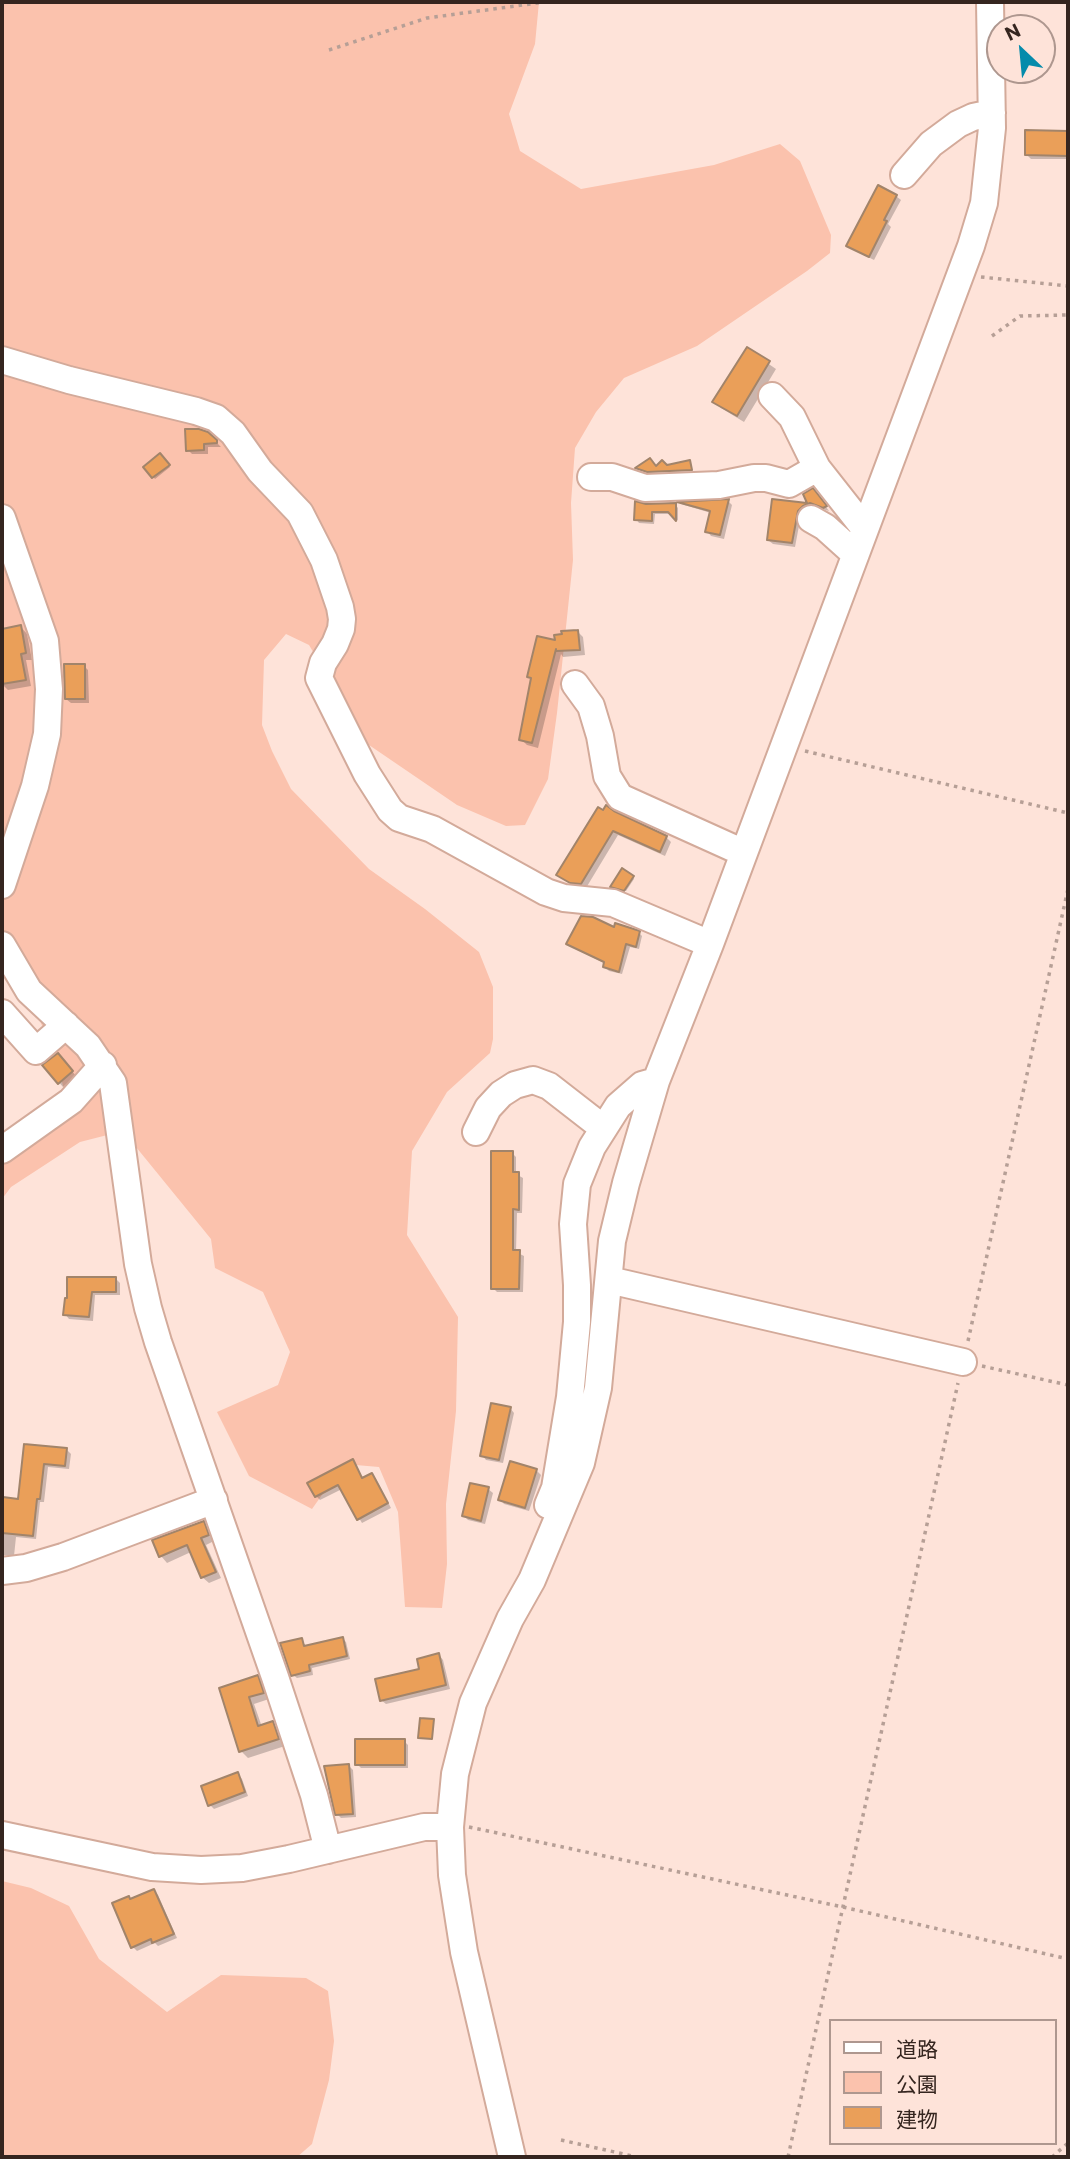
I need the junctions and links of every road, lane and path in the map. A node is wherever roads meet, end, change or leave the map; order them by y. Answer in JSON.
{"nodes":[{"id":1,"x":545,"y":2,"type":"edge"},
{"id":2,"x":990,"y":2,"type":"edge"},
{"id":3,"x":330,"y":50,"type":"dead end"},
{"id":4,"x":992,"y":113,"type":"junction"},
{"id":5,"x":904,"y":175,"type":"dead end"},
{"id":6,"x":962,"y":274,"type":"junction"},
{"id":7,"x":1068,"y":286,"type":"edge"},
{"id":8,"x":1068,"y":315,"type":"edge"},
{"id":9,"x":992,"y":336,"type":"dead end"},
{"id":10,"x":2,"y":360,"type":"edge"},
{"id":11,"x":772,"y":396,"type":"dead end"},
{"id":12,"x":817,"y":468,"type":"junction"},
{"id":13,"x":591,"y":477,"type":"dead end"},
{"id":14,"x":2,"y":518,"type":"edge"},
{"id":15,"x":811,"y":519,"type":"dead end"},
{"id":16,"x":865,"y":529,"type":"junction"},
{"id":17,"x":855,"y":554,"type":"junction"},
{"id":18,"x":575,"y":684,"type":"dead end"},
{"id":19,"x":784,"y":746,"type":"junction"},
{"id":20,"x":1068,"y":813,"type":"edge"},
{"id":21,"x":744,"y":853,"type":"junction"},
{"id":22,"x":2,"y":885,"type":"edge"},
{"id":23,"x":1068,"y":889,"type":"edge"},
{"id":24,"x":710,"y":944,"type":"junction"},
{"id":25,"x":2,"y":945,"type":"edge"},
{"id":26,"x":2,"y":1013,"type":"edge"},
{"id":27,"x":66,"y":1025,"type":"junction"},
{"id":28,"x":103,"y":1065,"type":"junction"},
{"id":29,"x":656,"y":1081,"type":"junction"},
{"id":30,"x":603,"y":1128,"type":"junction"},
{"id":31,"x":476,"y":1132,"type":"dead end"},
{"id":32,"x":2,"y":1150,"type":"edge"},
{"id":33,"x":609,"y":1280,"type":"junction"},
{"id":34,"x":963,"y":1362,"type":"junction"},
{"id":35,"x":1068,"y":1385,"type":"edge"},
{"id":36,"x":214,"y":1500,"type":"junction"},
{"id":37,"x":2,"y":1571,"type":"edge"},
{"id":38,"x":435,"y":1795,"type":"dead end"},
{"id":39,"x":450,"y":1826,"type":"junction"},
{"id":40,"x":2,"y":1835,"type":"edge"},
{"id":41,"x":328,"y":1850,"type":"junction"},
{"id":42,"x":843,"y":1908,"type":"junction"},
{"id":43,"x":1068,"y":1959,"type":"edge"},
{"id":44,"x":561,"y":2140,"type":"dead end"},
{"id":45,"x":1068,"y":2143,"type":"edge"},
{"id":46,"x":512,"y":2157,"type":"edge"},
{"id":47,"x":637,"y":2157,"type":"edge"},
{"id":48,"x":788,"y":2157,"type":"edge"},
{"id":49,"x":1052,"y":2157,"type":"edge"}],
"edges":[{"from":1,"to":3,"type":"path"},
{"from":2,"to":4,"type":"street"},
{"from":4,"to":5,"type":"street"},
{"from":4,"to":6,"type":"street"},
{"from":6,"to":7,"type":"path"},
{"from":6,"to":16,"type":"street"},
{"from":8,"to":9,"type":"path"},
{"from":10,"to":24,"type":"street"},
{"from":11,"to":12,"type":"street"},
{"from":12,"to":13,"type":"street"},
{"from":12,"to":16,"type":"street"},
{"from":14,"to":22,"type":"street"},
{"from":15,"to":17,"type":"street"},
{"from":16,"to":17,"type":"street"},
{"from":17,"to":19,"type":"street"},
{"from":18,"to":21,"type":"street"},
{"from":19,"to":20,"type":"path"},
{"from":19,"to":21,"type":"street"},
{"from":21,"to":24,"type":"street"},
{"from":23,"to":34,"type":"path"},
{"from":24,"to":29,"type":"street"},
{"from":25,"to":27,"type":"street"},
{"from":26,"to":27,"type":"street"},
{"from":27,"to":28,"type":"street"},
{"from":28,"to":32,"type":"street"},
{"from":28,"to":36,"type":"street"},
{"from":29,"to":30,"type":"street"},
{"from":29,"to":33,"type":"street"},
{"from":30,"to":31,"type":"street"},
{"from":30,"to":38,"type":"street"},
{"from":33,"to":34,"type":"street"},
{"from":33,"to":39,"type":"street"},
{"from":34,"to":35,"type":"path"},
{"from":34,"to":42,"type":"path"},
{"from":36,"to":37,"type":"street"},
{"from":36,"to":41,"type":"street"},
{"from":39,"to":41,"type":"street"},
{"from":39,"to":42,"type":"path"},
{"from":39,"to":46,"type":"street"},
{"from":40,"to":41,"type":"street"},
{"from":42,"to":43,"type":"path"},
{"from":42,"to":48,"type":"path"},
{"from":44,"to":47,"type":"path"},
{"from":45,"to":49,"type":"path"}]}
